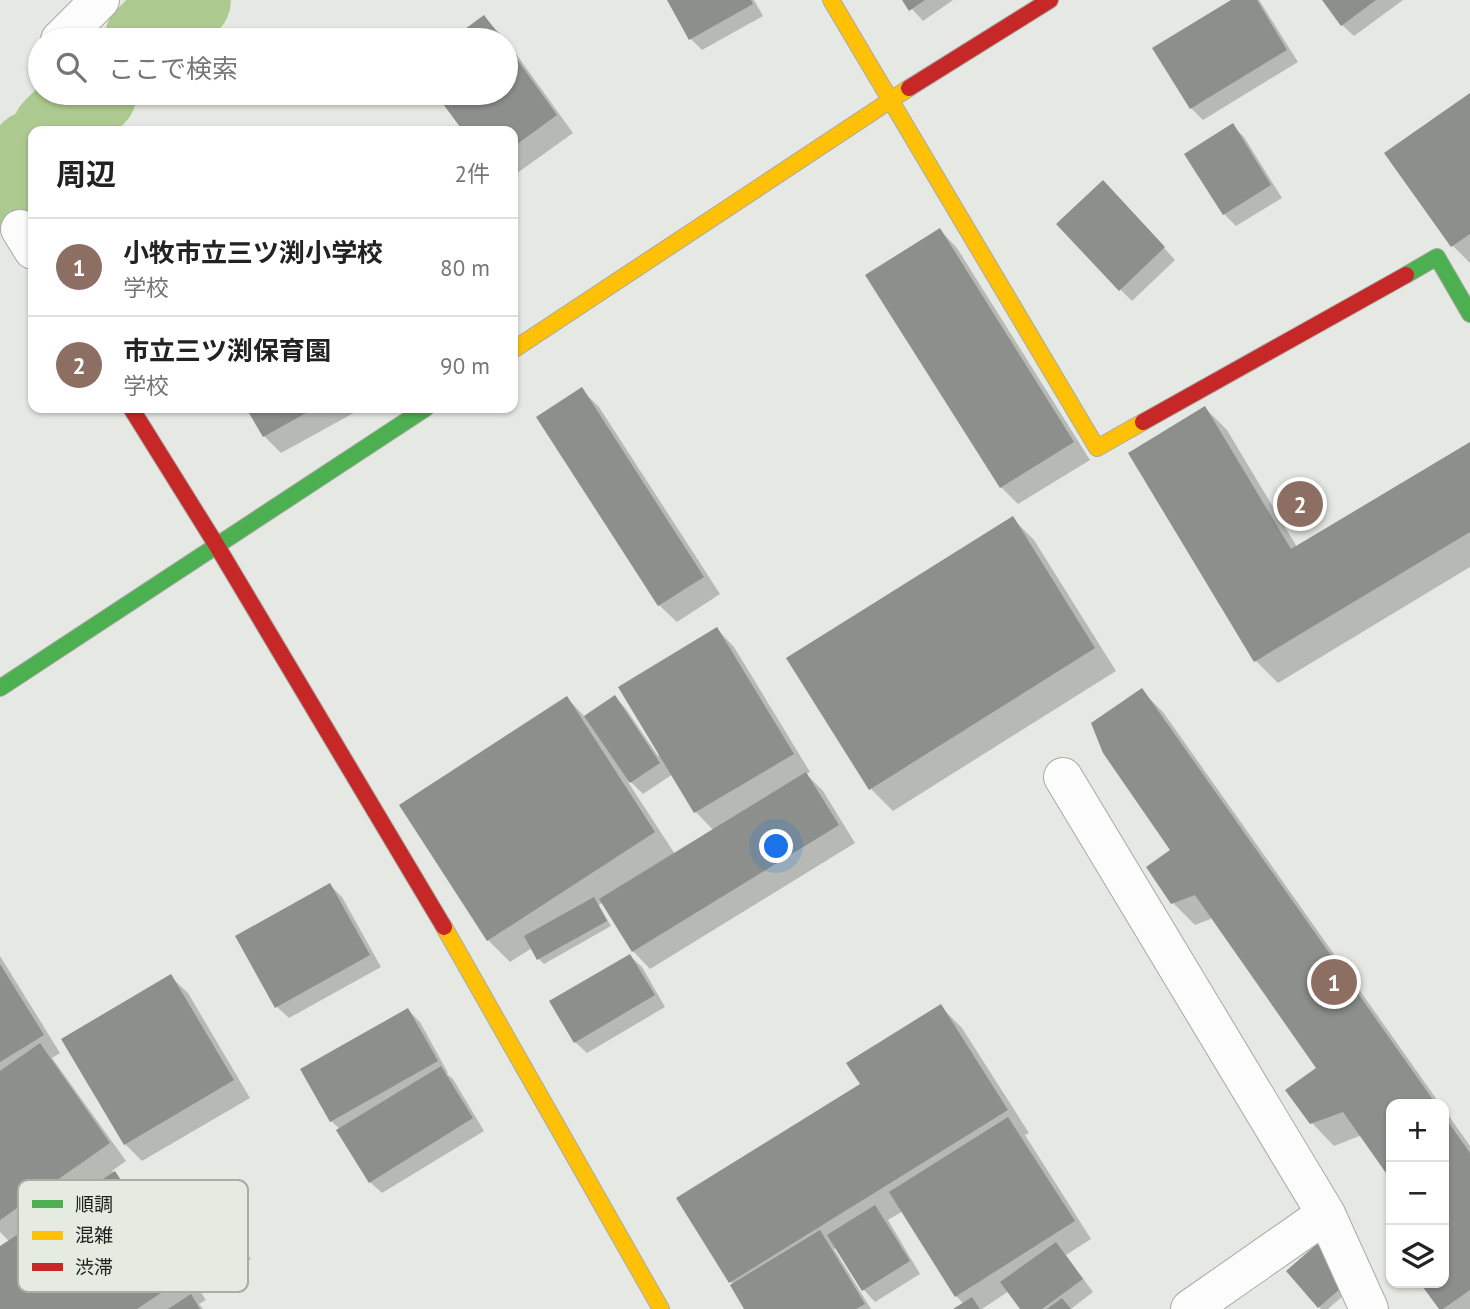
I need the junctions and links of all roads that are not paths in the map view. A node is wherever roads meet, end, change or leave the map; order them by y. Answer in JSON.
{"nodes":[{"id":1,"x":100,"y":0,"type":"edge"},
{"id":2,"x":831,"y":0,"type":"edge"},
{"id":3,"x":1050,"y":0,"type":"edge"},
{"id":4,"x":72,"y":28,"type":"edge"},
{"id":5,"x":890,"y":100,"type":"junction"},
{"id":6,"x":1470,"y":314,"type":"edge"},
{"id":7,"x":518,"y":347,"type":"edge"},
{"id":8,"x":134,"y":413,"type":"edge"},
{"id":9,"x":418,"y":413,"type":"edge"},
{"id":10,"x":217,"y":546,"type":"junction"},
{"id":11,"x":0,"y":688,"type":"edge"},
{"id":12,"x":1063,"y":777,"type":"dead end"},
{"id":13,"x":1326,"y":1214,"type":"junction"},
{"id":14,"x":661,"y":1309,"type":"edge"},
{"id":15,"x":1190,"y":1309,"type":"edge"},
{"id":16,"x":1368,"y":1309,"type":"edge"}],
"edges":[{"from":1,"to":4,"type":"street"},
{"from":2,"to":5,"type":"street"},
{"from":3,"to":5,"type":"street"},
{"from":5,"to":6,"type":"street"},
{"from":5,"to":7,"type":"street"},
{"from":8,"to":10,"type":"street"},
{"from":9,"to":10,"type":"street"},
{"from":10,"to":11,"type":"street"},
{"from":10,"to":14,"type":"street"},
{"from":12,"to":13,"type":"street"},
{"from":13,"to":15,"type":"street"},
{"from":13,"to":16,"type":"street"}]}
